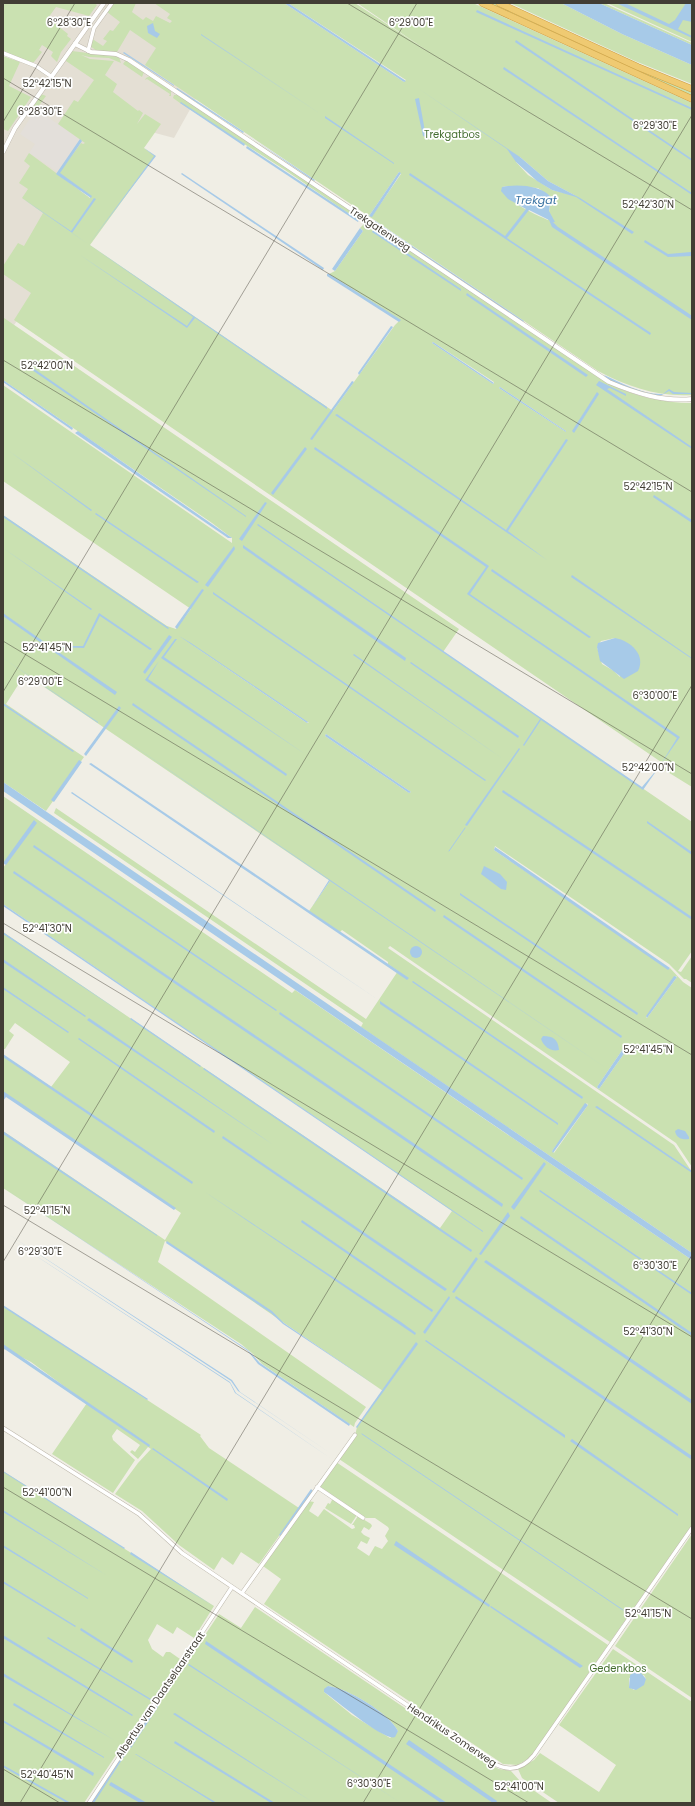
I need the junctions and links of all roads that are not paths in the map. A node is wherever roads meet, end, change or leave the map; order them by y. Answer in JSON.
{"nodes":[{"id":1,"x":104,"y":3,"type":"edge"},
{"id":2,"x":112,"y":3,"type":"edge"},
{"id":3,"x":482,"y":3,"type":"edge"},
{"id":4,"x":500,"y":3,"type":"edge"},
{"id":5,"x":75,"y":44,"type":"junction"},
{"id":6,"x":88,"y":51,"type":"junction"},
{"id":7,"x":3,"y":53,"type":"edge"},
{"id":8,"x":50,"y":76,"type":"junction"},
{"id":9,"x":692,"y":89,"type":"edge"},
{"id":10,"x":692,"y":99,"type":"edge"},
{"id":11,"x":3,"y":152,"type":"edge"},
{"id":12,"x":692,"y":399,"type":"edge"},
{"id":13,"x":3,"y":1428,"type":"edge"},
{"id":14,"x":355,"y":1435,"type":"dead end"},
{"id":15,"x":317,"y":1487,"type":"junction"},
{"id":16,"x":363,"y":1518,"type":"dead end"},
{"id":17,"x":692,"y":1528,"type":"edge"},
{"id":18,"x":232,"y":1587,"type":"junction"},
{"id":19,"x":242,"y":1593,"type":"junction"},
{"id":20,"x":89,"y":1803,"type":"edge"}],
"edges":[{"from":1,"to":5,"type":"street"},
{"from":2,"to":6,"type":"street"},
{"from":3,"to":10,"type":"highway"},
{"from":4,"to":9,"type":"highway"},
{"from":5,"to":6,"type":"street","name":"Trekgatenweg"},
{"from":5,"to":8,"type":"street"},
{"from":6,"to":12,"type":"street","name":"Trekgatenweg"},
{"from":7,"to":8,"type":"street"},
{"from":8,"to":11,"type":"street"},
{"from":13,"to":18,"type":"street","name":"Hendrikus Zomerweg"},
{"from":14,"to":15,"type":"street"},
{"from":15,"to":16,"type":"street"},
{"from":15,"to":19,"type":"street"},
{"from":17,"to":19,"type":"street","name":"Hendrikus Zomerweg"},
{"from":18,"to":19,"type":"street","name":"Hendrikus Zomerweg"},
{"from":18,"to":20,"type":"street","name":"Albertus van Daatselaarstraat"}]}
